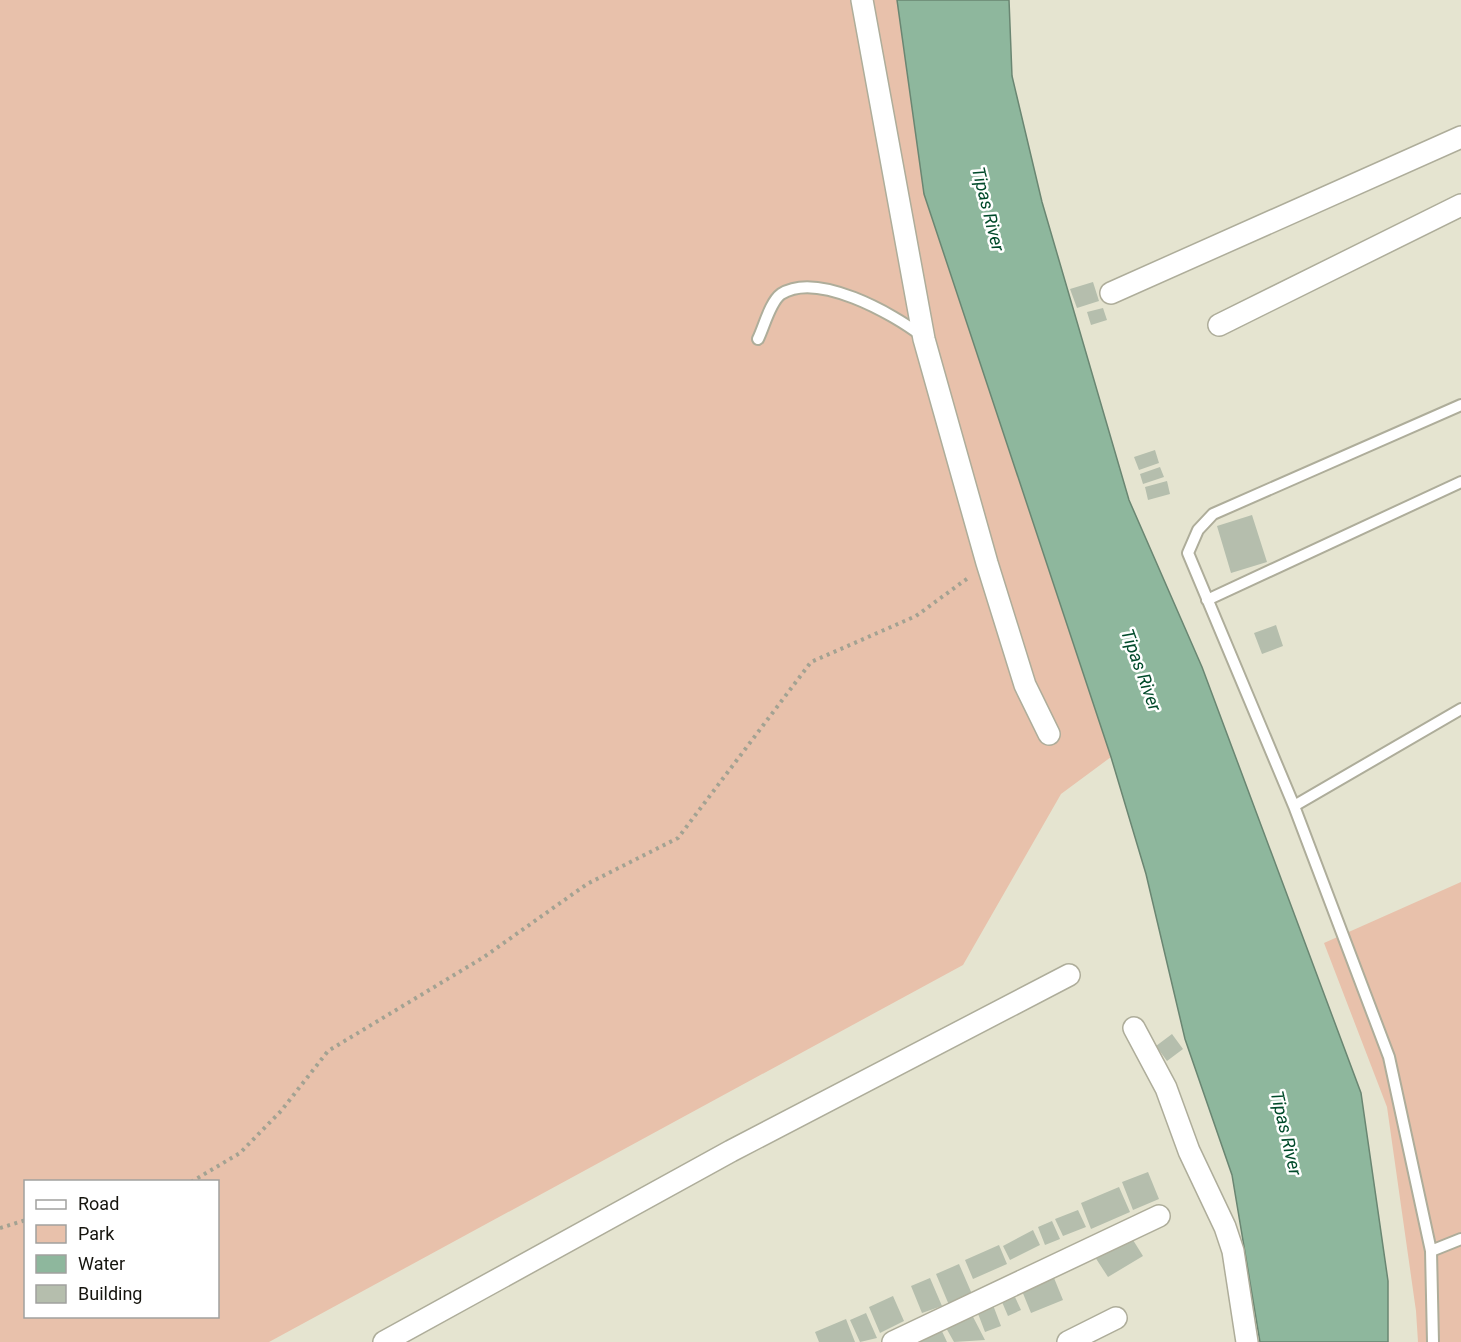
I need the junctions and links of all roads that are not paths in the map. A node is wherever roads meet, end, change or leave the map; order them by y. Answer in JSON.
{"nodes":[{"id":1,"x":862,"y":0,"type":"edge"},
{"id":2,"x":1461,"y":137,"type":"edge"},
{"id":3,"x":1461,"y":205,"type":"edge"},
{"id":4,"x":1111,"y":293,"type":"dead end"},
{"id":5,"x":1219,"y":325,"type":"dead end"},
{"id":6,"x":758,"y":339,"type":"dead end"},
{"id":7,"x":924,"y":339,"type":"junction"},
{"id":8,"x":1461,"y":405,"type":"edge"},
{"id":9,"x":1461,"y":482,"type":"edge"},
{"id":10,"x":1207,"y":600,"type":"junction"},
{"id":11,"x":1461,"y":710,"type":"edge"},
{"id":12,"x":1049,"y":734,"type":"dead end"},
{"id":13,"x":1293,"y":806,"type":"junction"},
{"id":14,"x":1069,"y":975,"type":"dead end"},
{"id":15,"x":1134,"y":1028,"type":"dead end"},
{"id":16,"x":1160,"y":1216,"type":"dead end"},
{"id":17,"x":1461,"y":1239,"type":"edge"},
{"id":18,"x":1431,"y":1251,"type":"junction"},
{"id":19,"x":1116,"y":1318,"type":"dead end"},
{"id":20,"x":384,"y":1342,"type":"edge"},
{"id":21,"x":893,"y":1342,"type":"edge"},
{"id":22,"x":1068,"y":1342,"type":"edge"},
{"id":23,"x":1247,"y":1342,"type":"edge"},
{"id":24,"x":1433,"y":1342,"type":"edge"}],
"edges":[{"from":1,"to":7,"type":"street"},
{"from":2,"to":4,"type":"street"},
{"from":3,"to":5,"type":"street"},
{"from":6,"to":7,"type":"lane"},
{"from":7,"to":12,"type":"street"},
{"from":8,"to":10,"type":"lane"},
{"from":9,"to":10,"type":"lane"},
{"from":10,"to":13,"type":"lane"},
{"from":11,"to":13,"type":"lane"},
{"from":13,"to":18,"type":"lane"},
{"from":14,"to":20,"type":"street"},
{"from":15,"to":23,"type":"street"},
{"from":16,"to":21,"type":"street"},
{"from":17,"to":18,"type":"lane"},
{"from":18,"to":24,"type":"lane"},
{"from":19,"to":22,"type":"street"}]}
